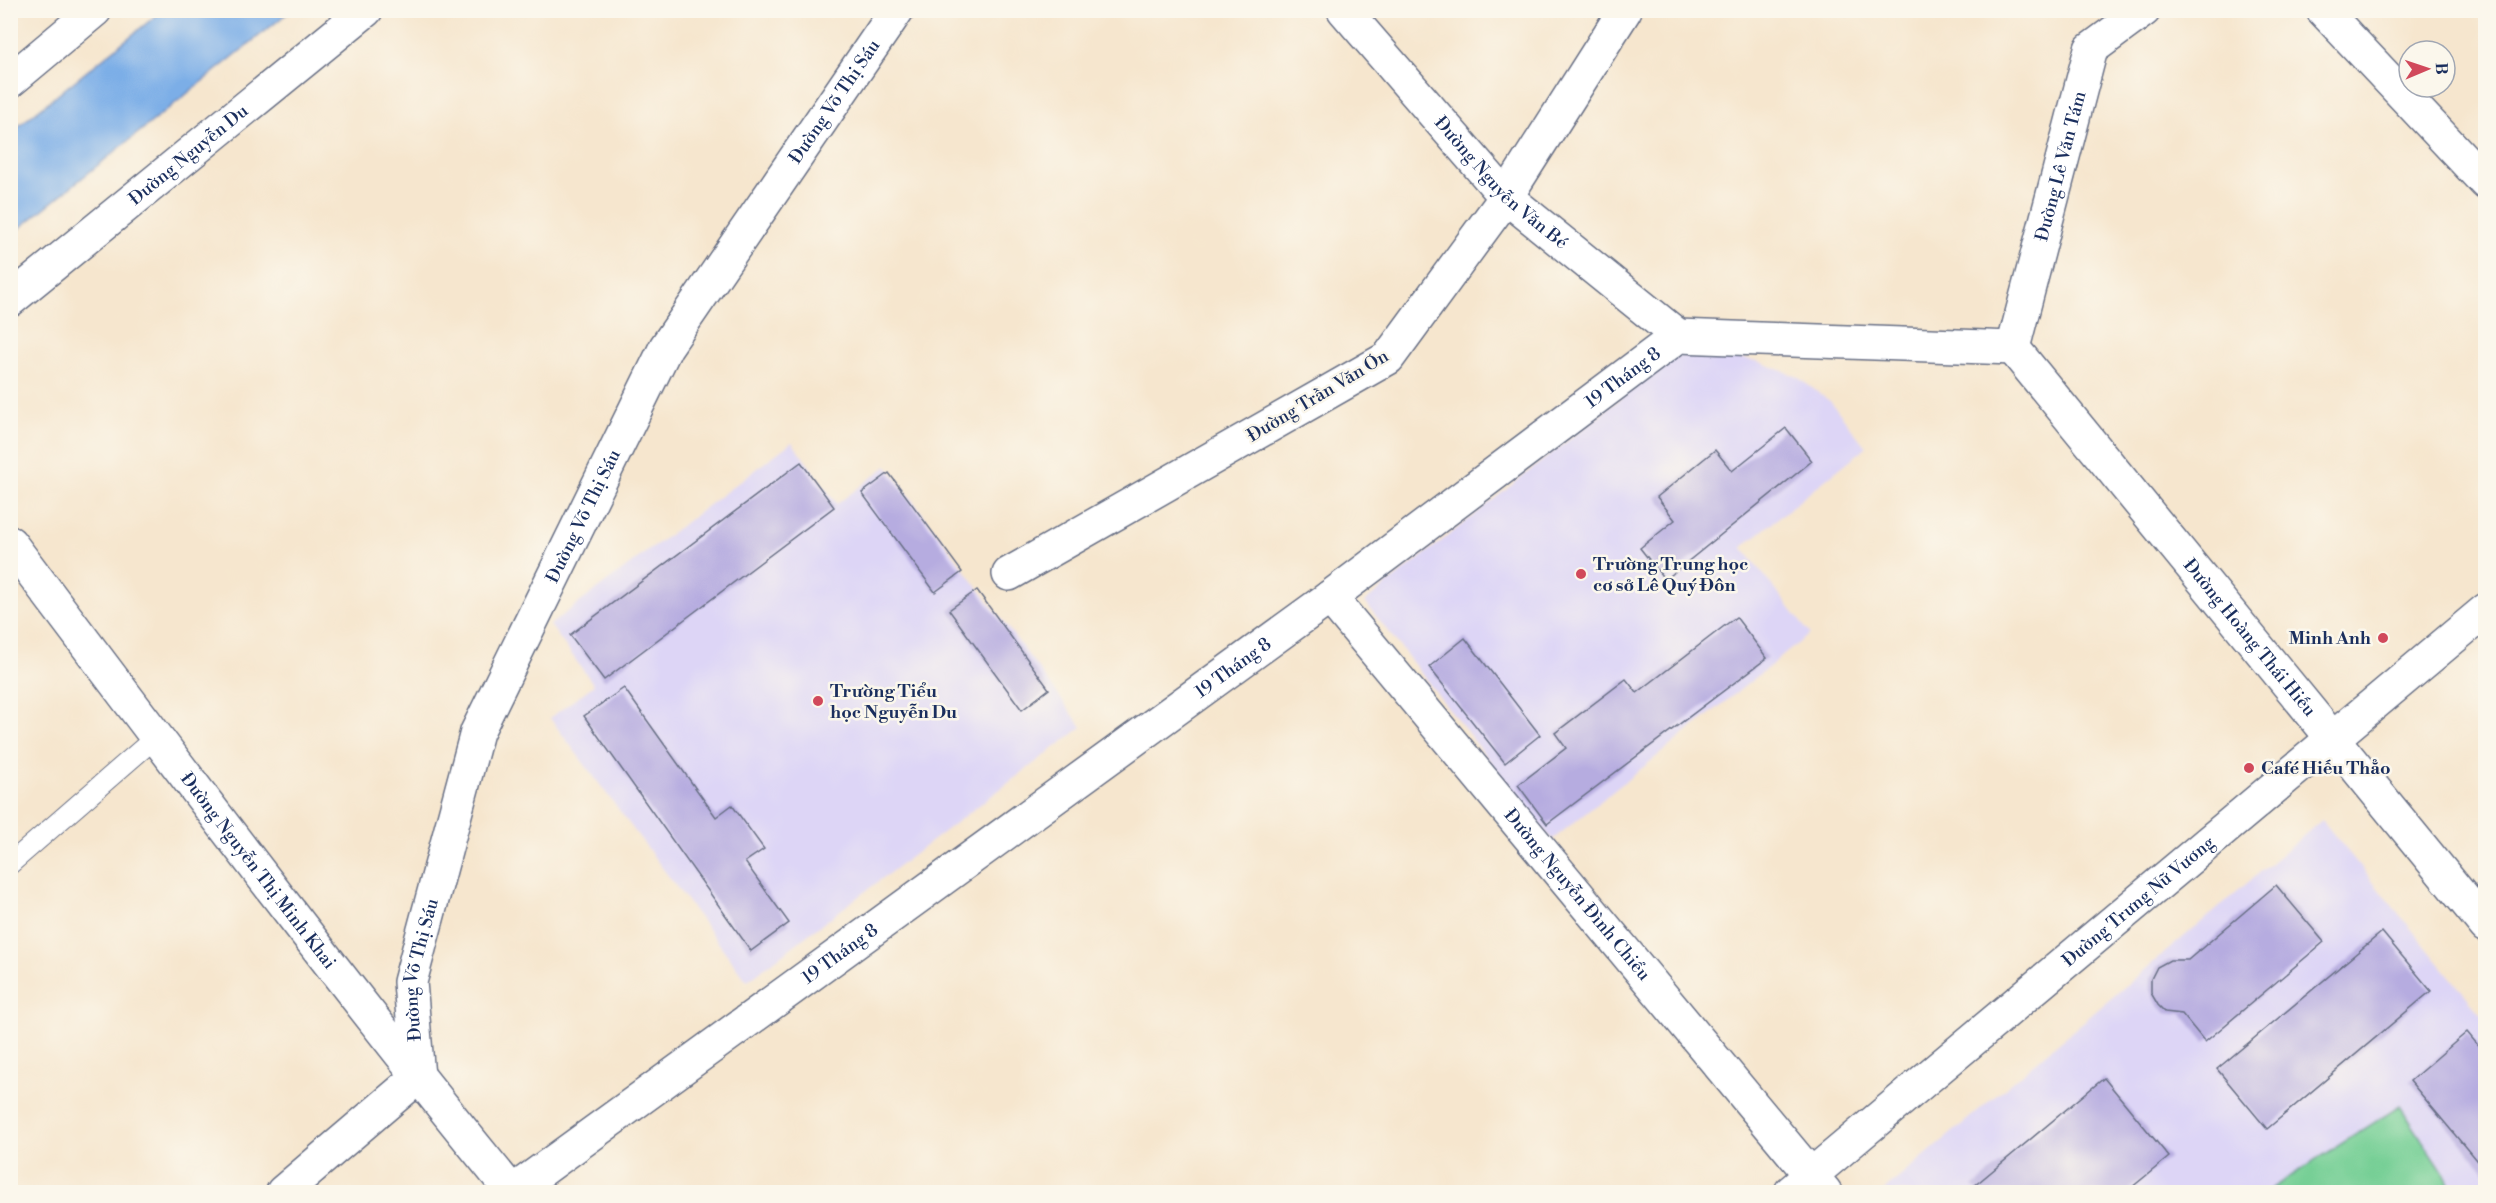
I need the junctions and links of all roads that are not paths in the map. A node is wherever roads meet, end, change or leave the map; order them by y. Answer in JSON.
{"nodes":[{"id":1,"x":95,"y":10,"type":"edge"},
{"id":2,"x":366,"y":10,"type":"edge"},
{"id":3,"x":897,"y":10,"type":"edge"},
{"id":4,"x":1344,"y":10,"type":"edge"},
{"id":5,"x":1625,"y":10,"type":"edge"},
{"id":6,"x":2144,"y":10,"type":"edge"},
{"id":7,"x":2324,"y":10,"type":"edge"},
{"id":8,"x":10,"y":81,"type":"edge"},
{"id":9,"x":2486,"y":183,"type":"edge"},
{"id":10,"x":1506,"y":197,"type":"junction"},
{"id":11,"x":10,"y":300,"type":"edge"},
{"id":12,"x":1678,"y":336,"type":"junction"},
{"id":13,"x":2013,"y":348,"type":"junction"},
{"id":14,"x":10,"y":543,"type":"edge"},
{"id":15,"x":1009,"y":574,"type":"dead end"},
{"id":16,"x":1330,"y":597,"type":"junction"},
{"id":17,"x":2486,"y":609,"type":"edge"},
{"id":18,"x":156,"y":737,"type":"junction"},
{"id":19,"x":2332,"y":738,"type":"junction"},
{"id":20,"x":10,"y":864,"type":"edge"},
{"id":21,"x":2486,"y":926,"type":"edge"},
{"id":22,"x":418,"y":1077,"type":"junction"},
{"id":23,"x":1809,"y":1187,"type":"edge"},
{"id":24,"x":282,"y":1192,"type":"edge"},
{"id":25,"x":512,"y":1192,"type":"edge"}],
"edges":[{"from":1,"to":8,"type":"street"},
{"from":2,"to":11,"type":"street","name":"Đường Nguyễn Du"},
{"from":3,"to":22,"type":"street","name":"Đường Võ Thị Sáu"},
{"from":4,"to":10,"type":"street","name":"Đường Nguyễn Văn Bé"},
{"from":5,"to":10,"type":"street","name":"Đường Trần Văn Ơn"},
{"from":6,"to":13,"type":"street","name":"Đường Lê Văn Tám"},
{"from":7,"to":9,"type":"street"},
{"from":10,"to":12,"type":"street","name":"Đường Nguyễn Văn Bé"},
{"from":10,"to":15,"type":"street","name":"Đường Trần Văn Ơn"},
{"from":12,"to":13,"type":"street","name":"19 Tháng 8"},
{"from":12,"to":16,"type":"street","name":"19 Tháng 8"},
{"from":13,"to":19,"type":"street","name":"Đường Hoàng Thái Hiếu"},
{"from":14,"to":18,"type":"street","name":"Đường Nguyễn Thị Minh Khai"},
{"from":16,"to":23,"type":"street","name":"Đường Nguyễn Đình Chiểu"},
{"from":16,"to":25,"type":"street","name":"19 Tháng 8"},
{"from":17,"to":19,"type":"street","name":"Đường Trưng Nữ Vương"},
{"from":18,"to":20,"type":"lane"},
{"from":18,"to":22,"type":"street","name":"Đường Nguyễn Thị Minh Khai"},
{"from":19,"to":21,"type":"street","name":"Đường Hoàng Thái Hiếu"},
{"from":19,"to":23,"type":"street","name":"Đường Trưng Nữ Vương"},
{"from":22,"to":24,"type":"street"},
{"from":22,"to":25,"type":"street","name":"Đường Nguyễn Thị Minh Khai"}]}
